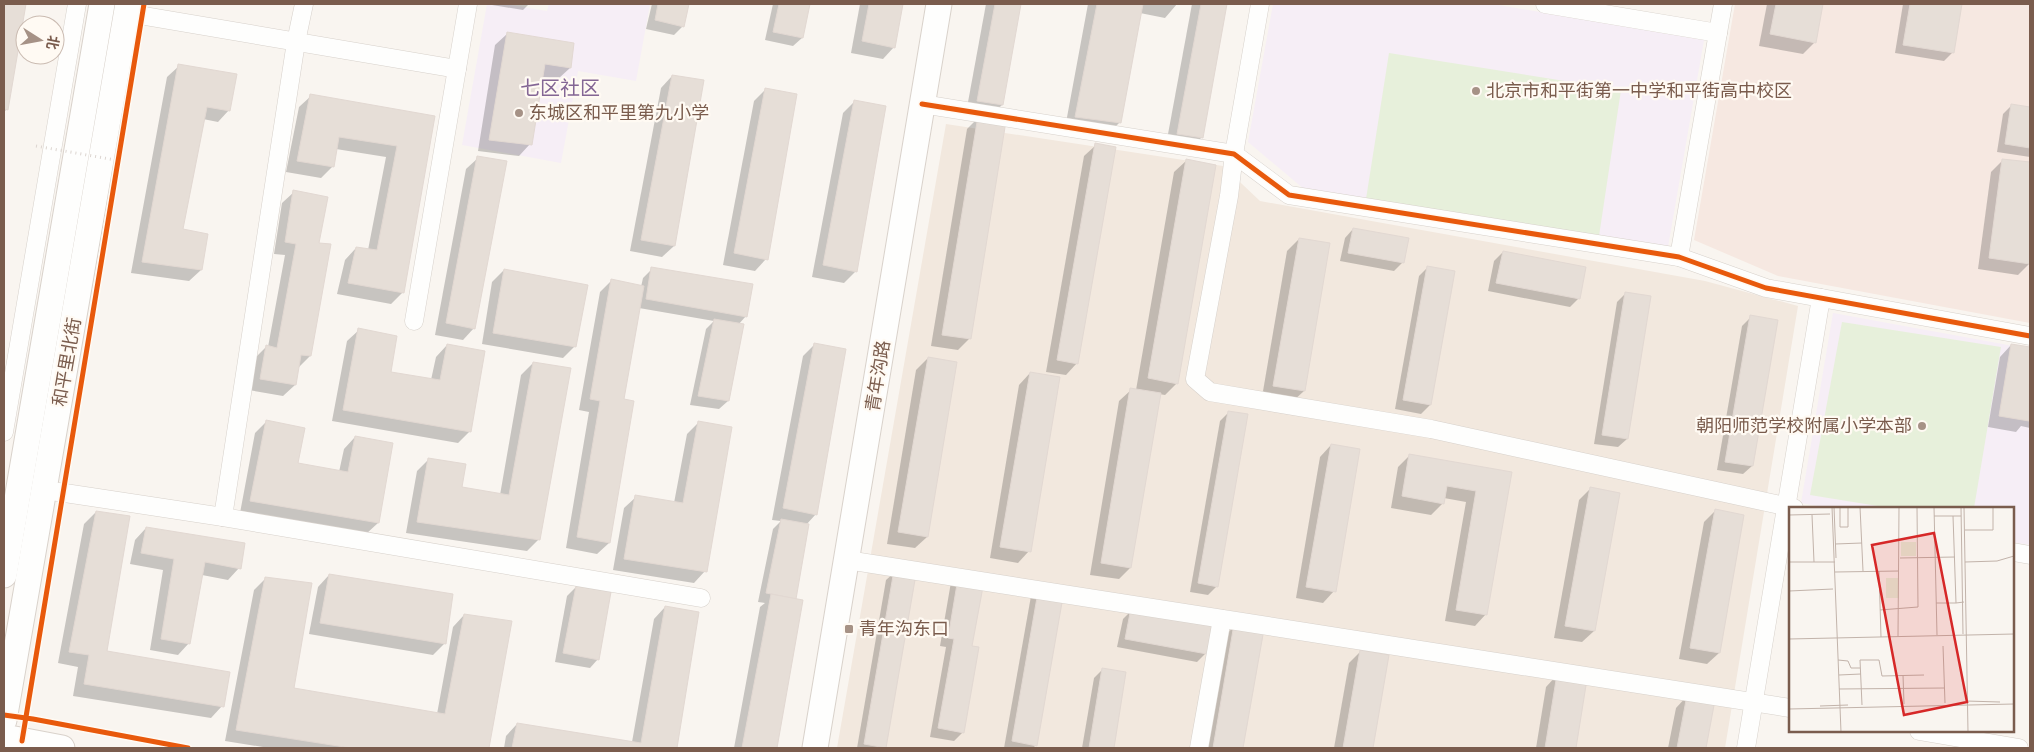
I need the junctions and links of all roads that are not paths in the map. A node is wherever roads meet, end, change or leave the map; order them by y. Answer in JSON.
{"nodes":[{"id":1,"x":77,"y":4,"type":"edge"},
{"id":2,"x":102,"y":4,"type":"edge"},
{"id":3,"x":304,"y":4,"type":"edge"},
{"id":4,"x":468,"y":4,"type":"edge"},
{"id":5,"x":939,"y":4,"type":"edge"},
{"id":6,"x":1260,"y":4,"type":"edge"},
{"id":7,"x":1545,"y":4,"type":"edge"},
{"id":8,"x":1723,"y":4,"type":"edge"},
{"id":9,"x":128,"y":8,"type":"edge"},
{"id":10,"x":1718,"y":33,"type":"junction"},
{"id":11,"x":296,"y":42,"type":"junction"},
{"id":12,"x":457,"y":70,"type":"junction"},
{"id":13,"x":922,"y":104,"type":"junction"},
{"id":14,"x":1234,"y":154,"type":"junction"},
{"id":15,"x":1679,"y":256,"type":"junction"},
{"id":16,"x":1821,"y":298,"type":"junction"},
{"id":17,"x":414,"y":321,"type":"dead end"},
{"id":18,"x":2030,"y":336,"type":"edge"},
{"id":19,"x":4,"y":432,"type":"edge"},
{"id":20,"x":45,"y":490,"type":"junction"},
{"id":21,"x":1790,"y":507,"type":"edge"},
{"id":22,"x":1789,"y":508,"type":"edge"},
{"id":23,"x":1789,"y":513,"type":"edge"},
{"id":24,"x":223,"y":517,"type":"junction"},
{"id":25,"x":2014,"y":552,"type":"edge"},
{"id":26,"x":2030,"y":555,"type":"edge"},
{"id":27,"x":4,"y":560,"type":"edge"},
{"id":28,"x":847,"y":560,"type":"junction"},
{"id":29,"x":4,"y":575,"type":"edge"},
{"id":30,"x":701,"y":598,"type":"dead end"},
{"id":31,"x":1222,"y":619,"type":"junction"},
{"id":32,"x":1754,"y":702,"type":"junction"},
{"id":33,"x":1789,"y":708,"type":"edge"},
{"id":34,"x":4,"y":720,"type":"edge"},
{"id":35,"x":1925,"y":732,"type":"edge"},
{"id":36,"x":15,"y":742,"type":"edge"},
{"id":37,"x":62,"y":748,"type":"edge"},
{"id":38,"x":815,"y":748,"type":"edge"},
{"id":39,"x":1199,"y":748,"type":"edge"},
{"id":40,"x":1746,"y":748,"type":"edge"},
{"id":41,"x":2019,"y":748,"type":"edge"}],
"edges":[{"from":1,"to":19,"type":"street"},
{"from":2,"to":29,"type":"main road","name":"和平里北街"},
{"from":3,"to":11,"type":"street"},
{"from":4,"to":12,"type":"street"},
{"from":5,"to":13,"type":"main road","name":"青年沟路"},
{"from":6,"to":14,"type":"street"},
{"from":7,"to":10,"type":"street"},
{"from":8,"to":10,"type":"street"},
{"from":9,"to":11,"type":"street"},
{"from":9,"to":20,"type":"main road","name":"和平里北街"},
{"from":10,"to":15,"type":"street"},
{"from":11,"to":12,"type":"street"},
{"from":11,"to":24,"type":"street"},
{"from":12,"to":17,"type":"street"},
{"from":13,"to":14,"type":"street"},
{"from":13,"to":28,"type":"main road","name":"青年沟路"},
{"from":14,"to":15,"type":"street"},
{"from":14,"to":22,"type":"street"},
{"from":15,"to":16,"type":"street"},
{"from":16,"to":18,"type":"street"},
{"from":16,"to":21,"type":"street"},
{"from":20,"to":24,"type":"street"},
{"from":20,"to":34,"type":"main road","name":"和平里北街"},
{"from":23,"to":32,"type":"street"},
{"from":24,"to":30,"type":"street"},
{"from":25,"to":26,"type":"street"},
{"from":27,"to":29,"type":"street"},
{"from":28,"to":31,"type":"street"},
{"from":28,"to":38,"type":"main road","name":"青年沟路"},
{"from":31,"to":32,"type":"street"},
{"from":31,"to":39,"type":"street"},
{"from":32,"to":33,"type":"street"},
{"from":32,"to":40,"type":"street"},
{"from":35,"to":41,"type":"street"},
{"from":36,"to":37,"type":"main road"}]}
